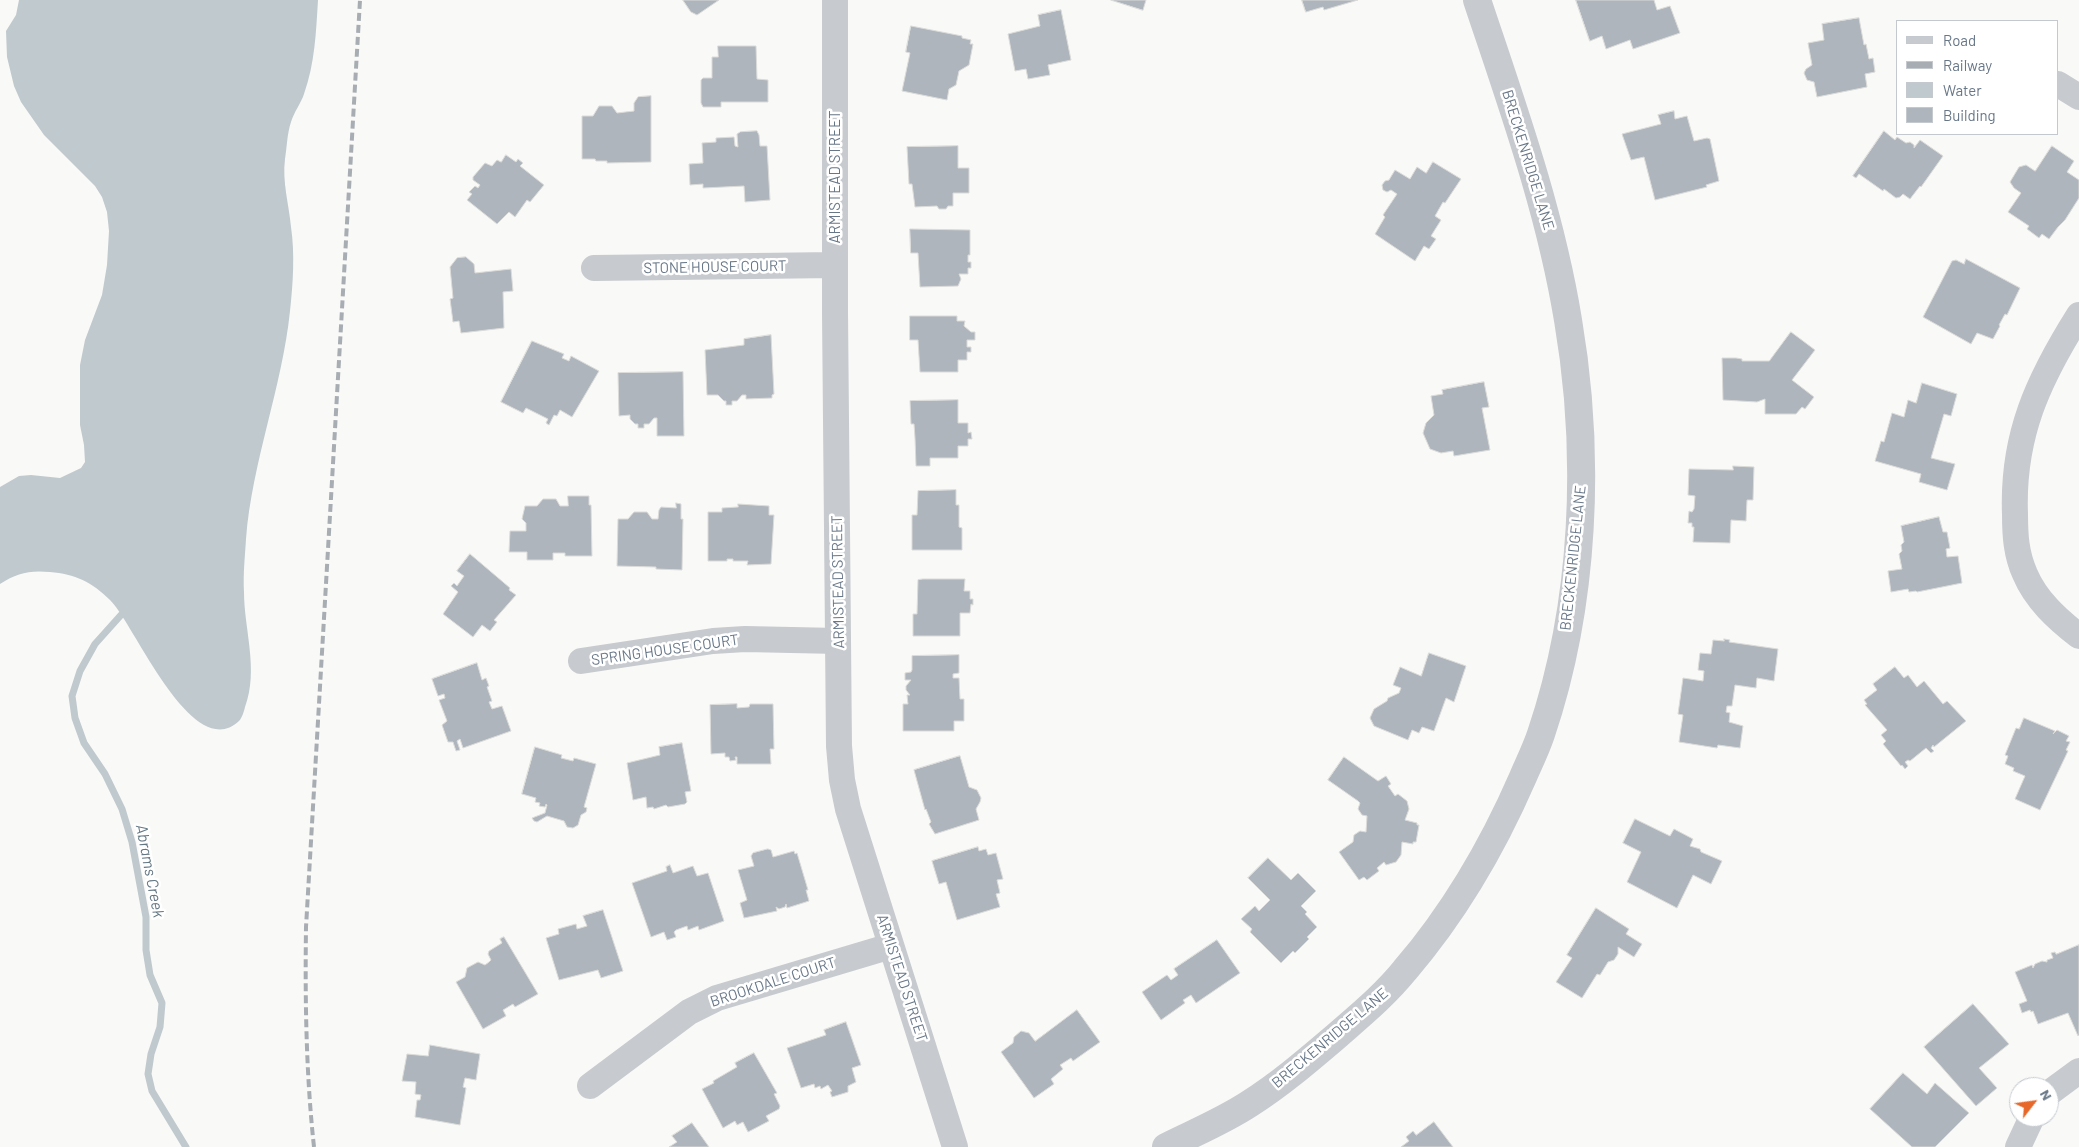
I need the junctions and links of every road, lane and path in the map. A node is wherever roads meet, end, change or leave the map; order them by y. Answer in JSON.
{"nodes":[{"id":1,"x":835,"y":0,"type":"edge"},
{"id":2,"x":1477,"y":0,"type":"edge"},
{"id":3,"x":2059,"y":85,"type":"edge"},
{"id":4,"x":2079,"y":98,"type":"edge"},
{"id":5,"x":835,"y":265,"type":"junction"},
{"id":6,"x":594,"y":268,"type":"dead end"},
{"id":7,"x":2079,"y":315,"type":"edge"},
{"id":8,"x":2079,"y":636,"type":"edge"},
{"id":9,"x":838,"y":641,"type":"junction"},
{"id":10,"x":581,"y":661,"type":"dead end"},
{"id":11,"x":891,"y":946,"type":"junction"},
{"id":12,"x":2079,"y":1071,"type":"edge"},
{"id":13,"x":590,"y":1086,"type":"dead end"},
{"id":14,"x":2059,"y":1086,"type":"edge"},
{"id":15,"x":2027,"y":1127,"type":"edge"},
{"id":16,"x":955,"y":1147,"type":"edge"},
{"id":17,"x":1166,"y":1147,"type":"edge"},
{"id":18,"x":2018,"y":1147,"type":"edge"}],
"edges":[{"from":1,"to":5,"type":"street","name":"ARMISTEAD STREET"},
{"from":2,"to":17,"type":"street","name":"BRECKENRIDGE LANE"},
{"from":3,"to":4,"type":"street"},
{"from":5,"to":6,"type":"street","name":"STONE HOUSE COURT"},
{"from":5,"to":9,"type":"street","name":"ARMISTEAD STREET"},
{"from":7,"to":8,"type":"street"},
{"from":9,"to":10,"type":"street","name":"SPRING HOUSE COURT"},
{"from":9,"to":11,"type":"street","name":"ARMISTEAD STREET"},
{"from":11,"to":13,"type":"street","name":"BROOKDALE COURT"},
{"from":11,"to":16,"type":"street","name":"ARMISTEAD STREET"},
{"from":12,"to":14,"type":"street"},
{"from":15,"to":18,"type":"street"}]}
